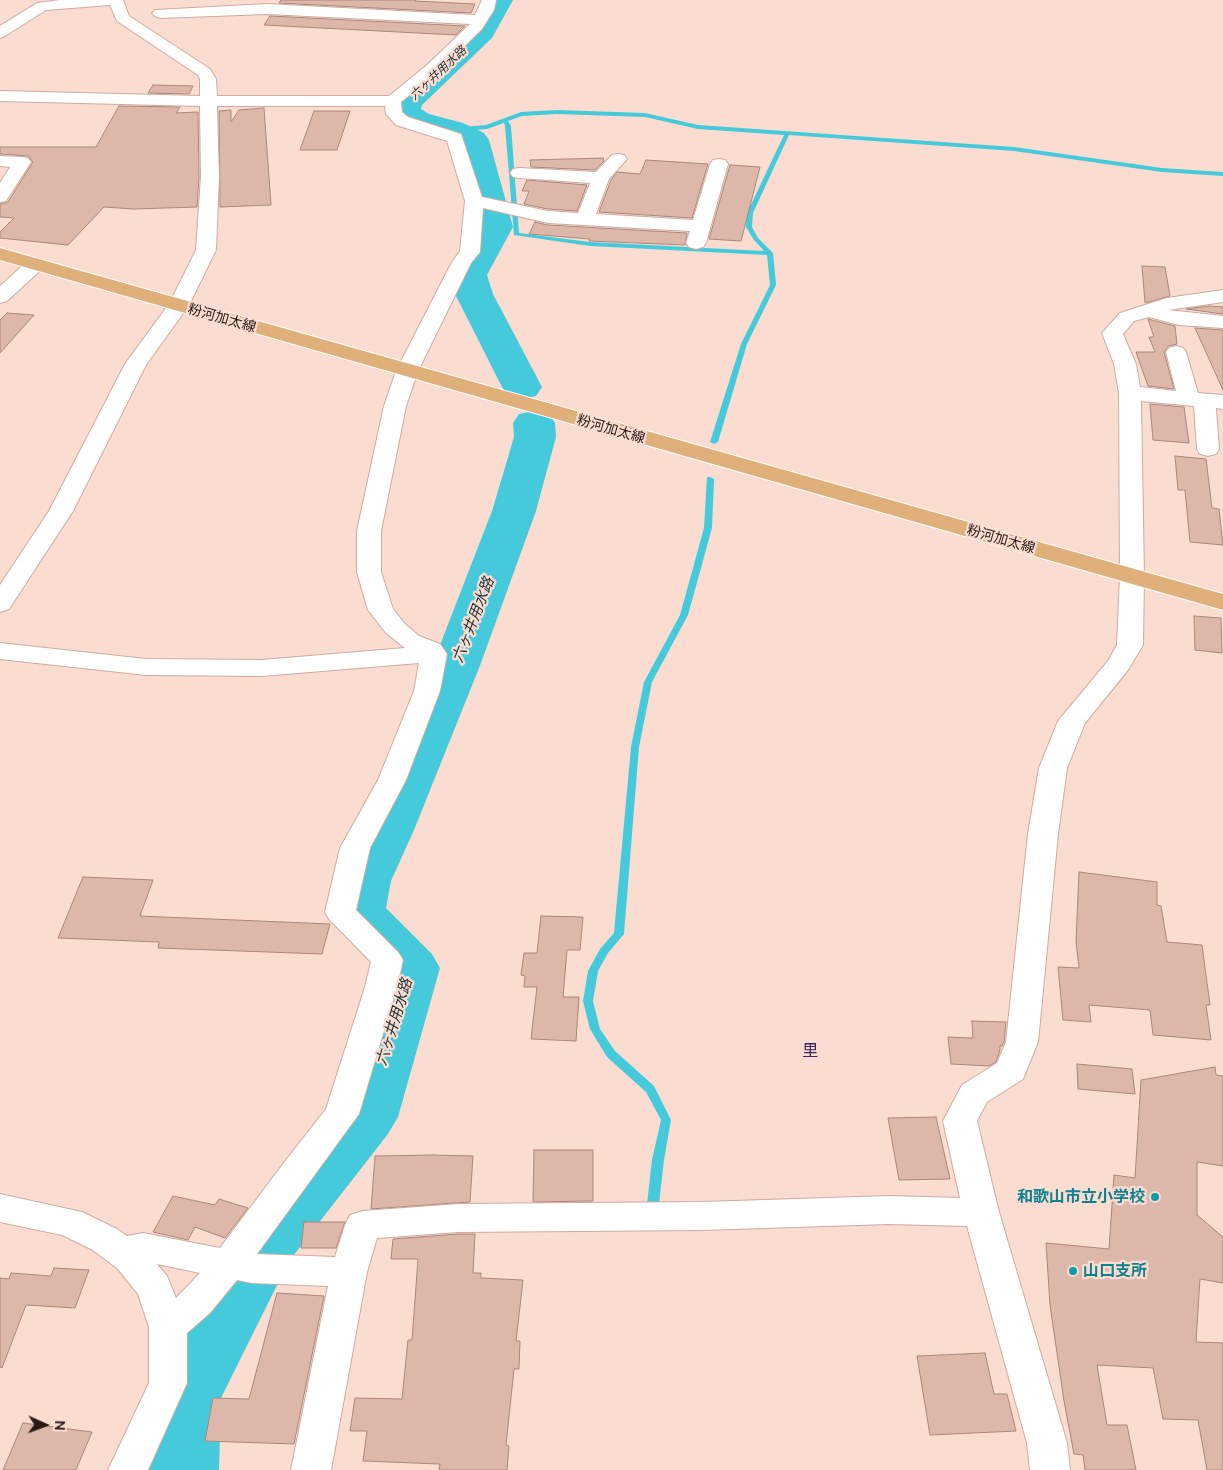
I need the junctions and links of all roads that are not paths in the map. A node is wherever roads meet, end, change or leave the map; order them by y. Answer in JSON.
{"nodes":[{"id":1,"x":489,"y":0,"type":"edge"},
{"id":2,"x":160,"y":13,"type":"dead end"},
{"id":3,"x":480,"y":20,"type":"junction"},
{"id":4,"x":0,"y":33,"type":"edge"},
{"id":5,"x":0,"y":96,"type":"edge"},
{"id":6,"x":209,"y":100,"type":"junction"},
{"id":7,"x":393,"y":101,"type":"junction"},
{"id":8,"x":618,"y":159,"type":"dead end"},
{"id":9,"x":0,"y":161,"type":"edge"},
{"id":10,"x":719,"y":164,"type":"dead end"},
{"id":11,"x":519,"y":173,"type":"dead end"},
{"id":12,"x":601,"y":178,"type":"junction"},
{"id":13,"x":0,"y":198,"type":"edge"},
{"id":14,"x":474,"y":201,"type":"junction"},
{"id":15,"x":585,"y":220,"type":"junction"},
{"id":16,"x":0,"y":254,"type":"edge"},
{"id":17,"x":36,"y":264,"type":"junction"},
{"id":18,"x":1223,"y":296,"type":"edge"},
{"id":19,"x":0,"y":297,"type":"edge"},
{"id":20,"x":179,"y":305,"type":"junction"},
{"id":21,"x":1145,"y":311,"type":"junction"},
{"id":22,"x":1223,"y":322,"type":"edge"},
{"id":23,"x":1176,"y":352,"type":"dead end"},
{"id":24,"x":407,"y":371,"type":"junction"},
{"id":25,"x":1130,"y":393,"type":"junction"},
{"id":26,"x":1206,"y":400,"type":"edge"},
{"id":27,"x":1208,"y":449,"type":"dead end"},
{"id":28,"x":1132,"y":576,"type":"junction"},
{"id":29,"x":1223,"y":602,"type":"edge"},
{"id":30,"x":0,"y":604,"type":"edge"},
{"id":31,"x":0,"y":651,"type":"edge"},
{"id":32,"x":434,"y":654,"type":"junction"},
{"id":33,"x":0,"y":1208,"type":"edge"},
{"id":34,"x":981,"y":1212,"type":"junction"},
{"id":35,"x":121,"y":1252,"type":"junction"},
{"id":36,"x":229,"y":1264,"type":"junction"},
{"id":37,"x":349,"y":1272,"type":"junction"},
{"id":38,"x":168,"y":1327,"type":"junction"},
{"id":39,"x":128,"y":1470,"type":"edge"},
{"id":40,"x":311,"y":1470,"type":"edge"},
{"id":41,"x":1050,"y":1470,"type":"edge"}],
"edges":[{"from":1,"to":3,"type":"street"},
{"from":2,"to":3,"type":"street"},
{"from":3,"to":7,"type":"street"},
{"from":4,"to":6,"type":"street"},
{"from":5,"to":6,"type":"street"},
{"from":6,"to":7,"type":"street"},
{"from":6,"to":20,"type":"street"},
{"from":7,"to":14,"type":"street"},
{"from":8,"to":12,"type":"street"},
{"from":9,"to":13,"type":"street"},
{"from":10,"to":15,"type":"street"},
{"from":11,"to":12,"type":"street"},
{"from":12,"to":15,"type":"street"},
{"from":14,"to":15,"type":"street"},
{"from":14,"to":24,"type":"street"},
{"from":16,"to":17,"type":"main road","name":"粉河加太線"},
{"from":17,"to":19,"type":"street"},
{"from":17,"to":20,"type":"main road","name":"粉河加太線"},
{"from":18,"to":21,"type":"street"},
{"from":20,"to":24,"type":"main road","name":"粉河加太線"},
{"from":20,"to":30,"type":"street"},
{"from":21,"to":22,"type":"street"},
{"from":21,"to":25,"type":"street"},
{"from":23,"to":26,"type":"street"},
{"from":24,"to":28,"type":"main road","name":"粉河加太線"},
{"from":24,"to":32,"type":"street"},
{"from":25,"to":26,"type":"street"},
{"from":25,"to":28,"type":"street"},
{"from":26,"to":27,"type":"street"},
{"from":28,"to":29,"type":"main road","name":"粉河加太線"},
{"from":28,"to":34,"type":"street"},
{"from":31,"to":32,"type":"street"},
{"from":32,"to":36,"type":"street"},
{"from":33,"to":35,"type":"street"},
{"from":34,"to":37,"type":"street"},
{"from":34,"to":41,"type":"street"},
{"from":35,"to":36,"type":"street"},
{"from":35,"to":38,"type":"street"},
{"from":36,"to":37,"type":"street"},
{"from":36,"to":38,"type":"street"},
{"from":37,"to":40,"type":"street"},
{"from":38,"to":39,"type":"street"}]}
